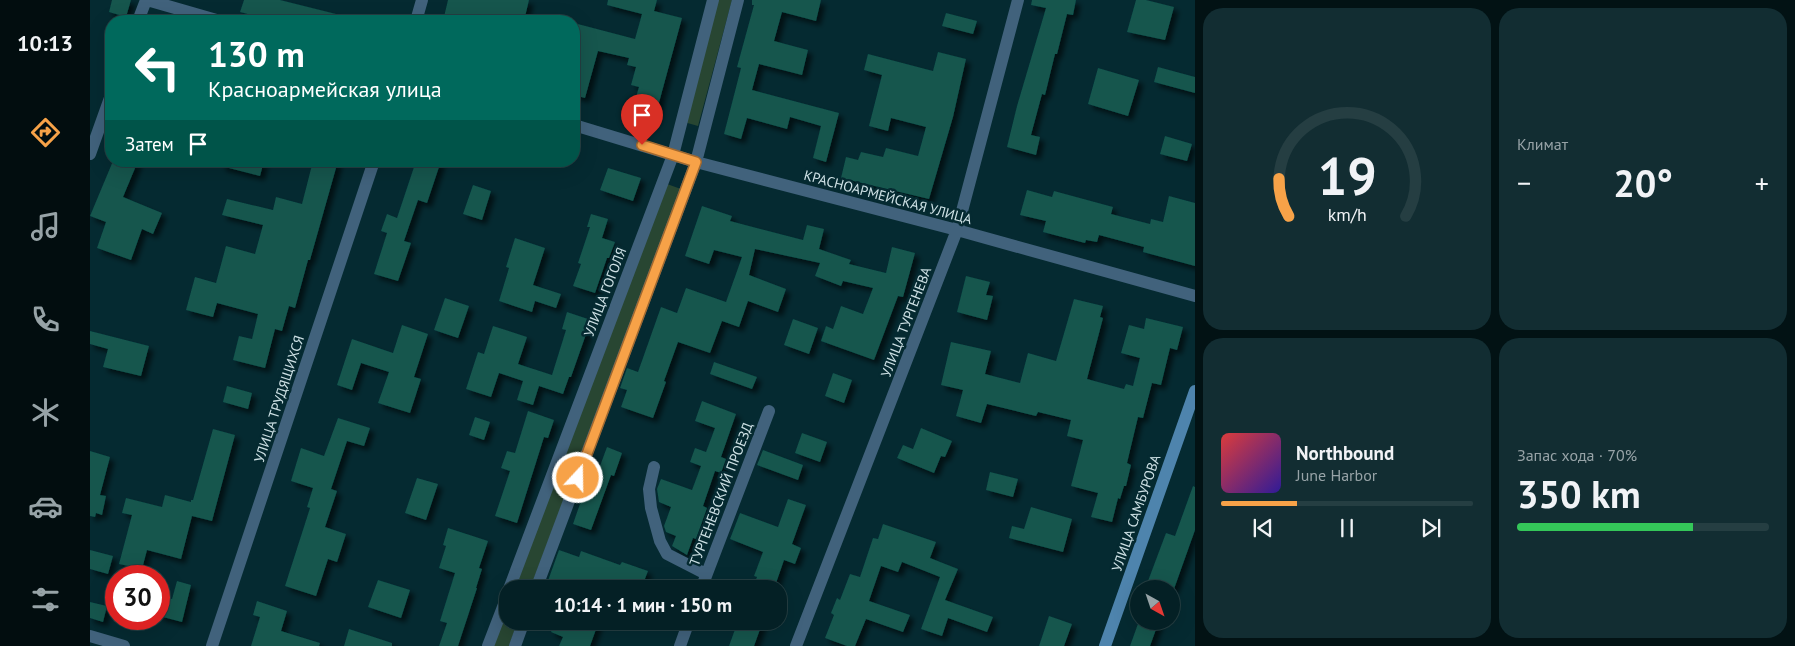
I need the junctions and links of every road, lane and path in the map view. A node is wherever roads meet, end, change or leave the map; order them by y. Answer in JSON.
{"nodes":[{"id":1,"x":147,"y":0,"type":"edge"},
{"id":2,"x":422,"y":0,"type":"edge"},
{"id":3,"x":713,"y":0,"type":"edge"},
{"id":4,"x":738,"y":0,"type":"edge"},
{"id":5,"x":1018,"y":0,"type":"edge"},
{"id":6,"x":141,"y":15,"type":"edge"},
{"id":7,"x":199,"y":15,"type":"edge"},
{"id":8,"x":418,"y":15,"type":"edge"},
{"id":9,"x":105,"y":112,"type":"edge"},
{"id":10,"x":580,"y":127,"type":"edge"},
{"id":11,"x":90,"y":154,"type":"edge"},
{"id":12,"x":673,"y":154,"type":"junction"},
{"id":13,"x":696,"y":162,"type":"junction"},
{"id":14,"x":372,"y":167,"type":"edge"},
{"id":15,"x":957,"y":230,"type":"junction"},
{"id":16,"x":1195,"y":296,"type":"edge"},
{"id":17,"x":1195,"y":391,"type":"edge"},
{"id":18,"x":769,"y":411,"type":"dead end"},
{"id":19,"x":654,"y":467,"type":"dead end"},
{"id":20,"x":706,"y":574,"type":"junction"},
{"id":21,"x":512,"y":580,"type":"edge"},
{"id":22,"x":539,"y":580,"type":"edge"},
{"id":23,"x":704,"y":580,"type":"edge"},
{"id":24,"x":499,"y":617,"type":"edge"},
{"id":25,"x":521,"y":630,"type":"edge"},
{"id":26,"x":686,"y":630,"type":"edge"},
{"id":27,"x":90,"y":636,"type":"edge"},
{"id":28,"x":124,"y":646,"type":"edge"},
{"id":29,"x":212,"y":646,"type":"edge"},
{"id":30,"x":488,"y":646,"type":"edge"},
{"id":31,"x":515,"y":646,"type":"edge"},
{"id":32,"x":680,"y":646,"type":"edge"},
{"id":33,"x":796,"y":646,"type":"edge"},
{"id":34,"x":1105,"y":646,"type":"edge"}],
"edges":[{"from":1,"to":6,"type":"street"},
{"from":1,"to":7,"type":"street"},
{"from":2,"to":8,"type":"street"},
{"from":3,"to":12,"type":"street","name":"УЛИЦА ГОГОЛЯ"},
{"from":4,"to":13,"type":"street"},
{"from":5,"to":15,"type":"street","name":"УЛИЦА ТУРГЕНЕВА"},
{"from":9,"to":11,"type":"street"},
{"from":10,"to":12,"type":"street","name":"КРАСНОАРМЕЙСКАЯ УЛИЦА"},
{"from":12,"to":13,"type":"street","name":"КРАСНОАРМЕЙСКАЯ УЛИЦА"},
{"from":12,"to":21,"type":"street","name":"УЛИЦА ГОГОЛЯ"},
{"from":13,"to":15,"type":"street","name":"КРАСНОАРМЕЙСКАЯ УЛИЦА"},
{"from":13,"to":22,"type":"street"},
{"from":14,"to":29,"type":"street","name":"УЛИЦА ТРУДЯЩИХСЯ"},
{"from":15,"to":16,"type":"street","name":"КРАСНОАРМЕЙСКАЯ УЛИЦА"},
{"from":15,"to":33,"type":"street","name":"УЛИЦА ТУРГЕНЕВА"},
{"from":17,"to":34,"type":"street","name":"УЛИЦА САМБУРОВА"},
{"from":18,"to":20,"type":"street","name":"ТУРГЕНЕВСКИЙ ПРОЕЗД"},
{"from":19,"to":20,"type":"street"},
{"from":20,"to":23,"type":"street","name":"ТУРГЕНЕВСКИЙ ПРОЕЗД"},
{"from":24,"to":30,"type":"street"},
{"from":25,"to":31,"type":"street"},
{"from":26,"to":32,"type":"street"},
{"from":27,"to":28,"type":"street"}]}
